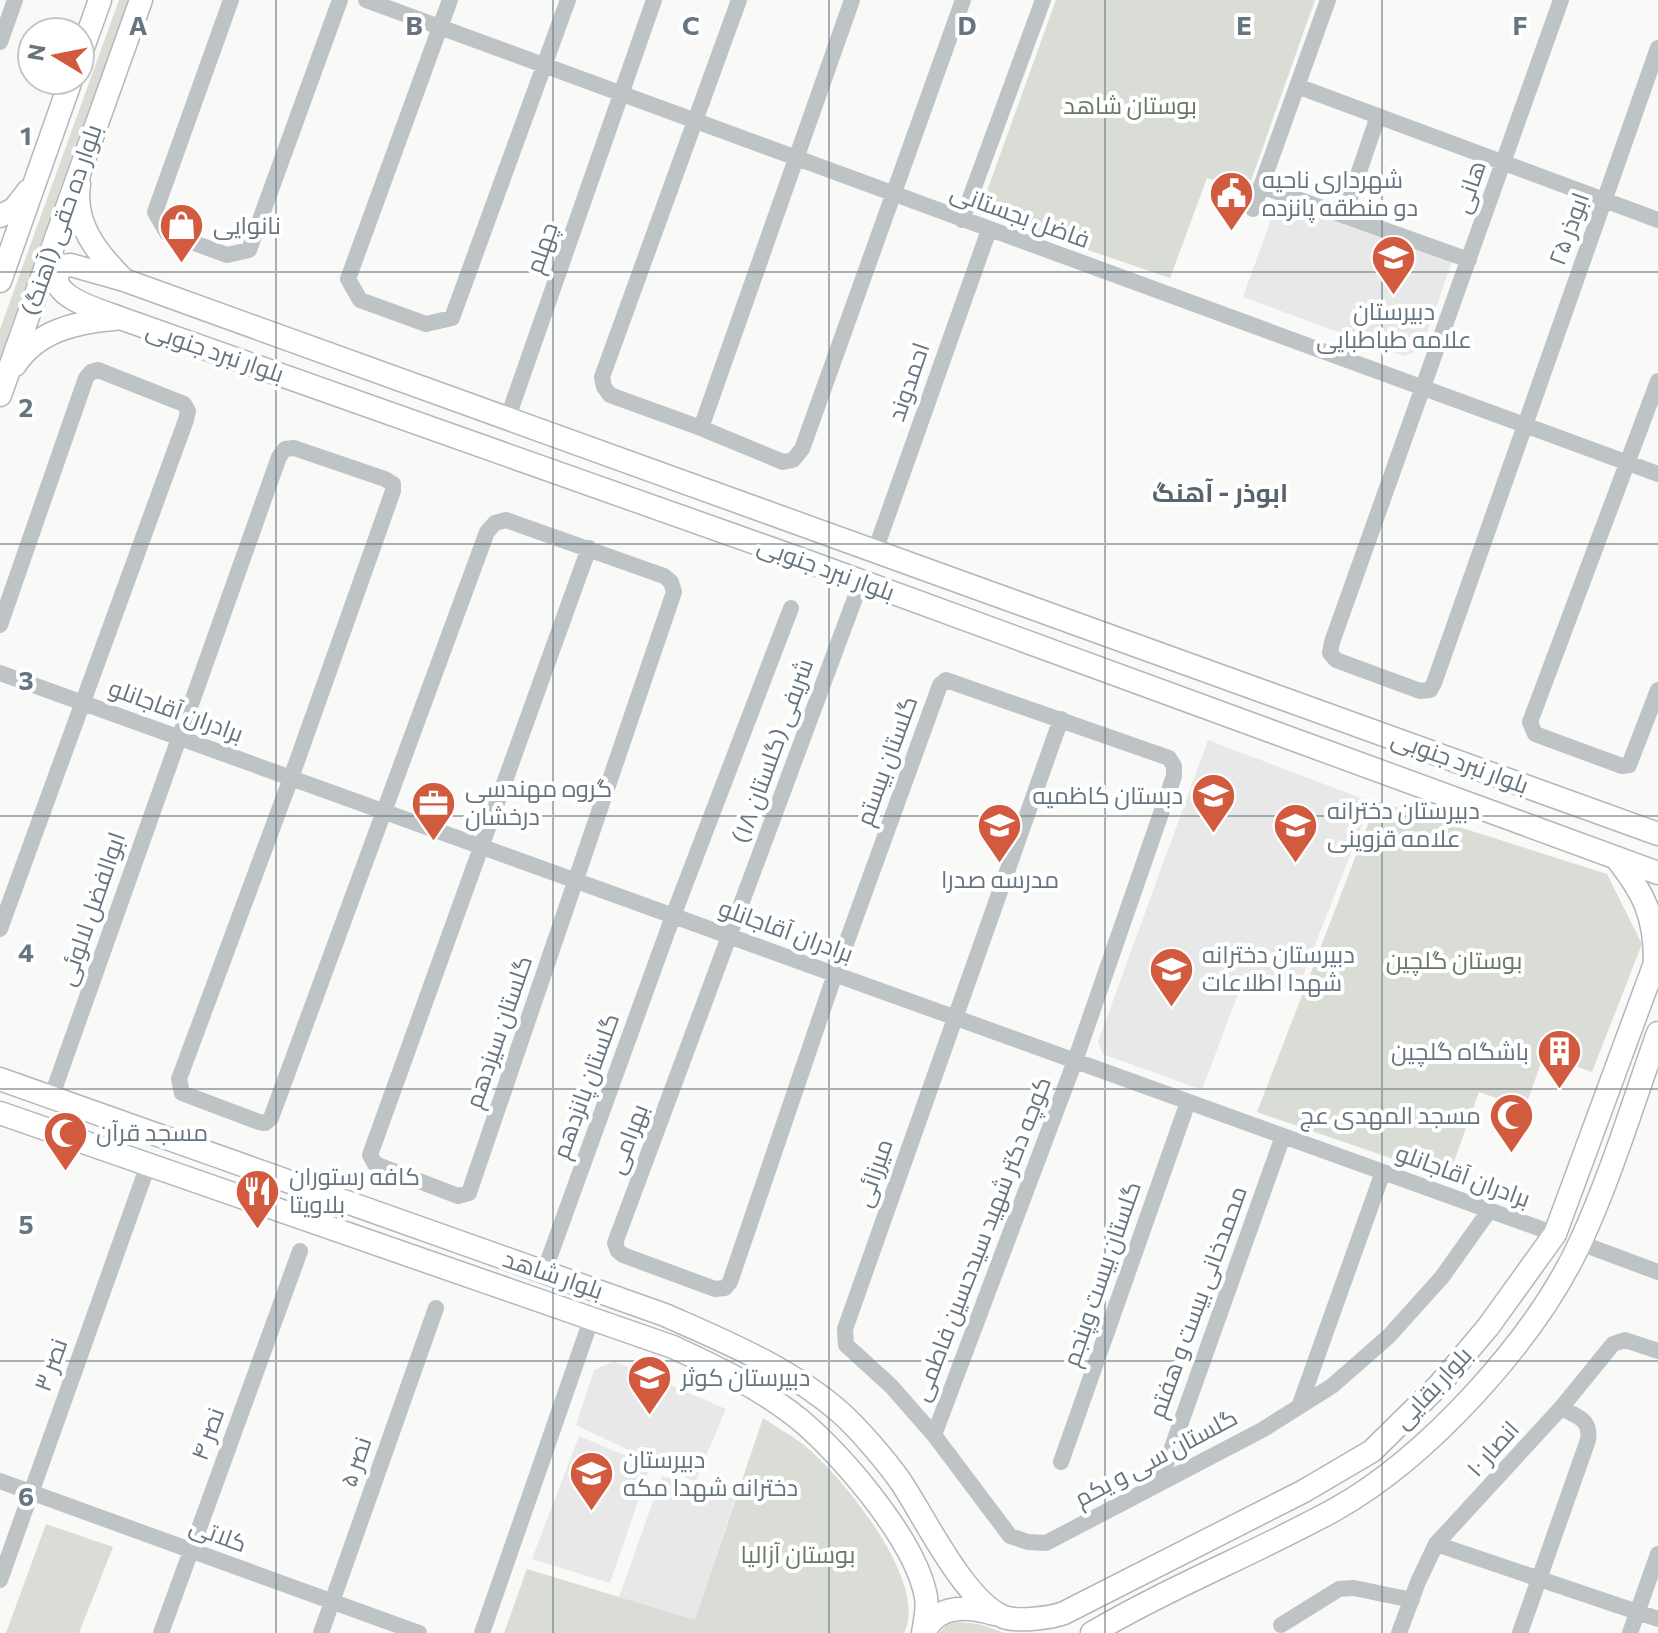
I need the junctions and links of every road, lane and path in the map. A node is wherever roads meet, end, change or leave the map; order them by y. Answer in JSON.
{"nodes":[{"id":1,"x":15,"y":0,"type":"edge"},
{"id":2,"x":141,"y":0,"type":"edge"},
{"id":3,"x":231,"y":0,"type":"edge"},
{"id":4,"x":340,"y":0,"type":"edge"},
{"id":5,"x":366,"y":0,"type":"edge"},
{"id":6,"x":450,"y":0,"type":"edge"},
{"id":7,"x":568,"y":0,"type":"edge"},
{"id":8,"x":654,"y":0,"type":"edge"},
{"id":9,"x":739,"y":0,"type":"edge"},
{"id":10,"x":852,"y":0,"type":"edge"},
{"id":11,"x":963,"y":0,"type":"edge"},
{"id":12,"x":1043,"y":0,"type":"edge"},
{"id":13,"x":1328,"y":0,"type":"edge"},
{"id":14,"x":1561,"y":0,"type":"edge"},
{"id":15,"x":440,"y":27,"type":"junction"},
{"id":16,"x":0,"y":42,"type":"edge"},
{"id":17,"x":1658,"y":48,"type":"edge"},
{"id":18,"x":544,"y":66,"type":"junction"},
{"id":19,"x":1297,"y":86,"type":"junction"},
{"id":20,"x":621,"y":94,"type":"junction"},
{"id":21,"x":65,"y":96,"type":"edge"},
{"id":22,"x":1378,"y":116,"type":"junction"},
{"id":23,"x":696,"y":122,"type":"junction"},
{"id":24,"x":795,"y":159,"type":"junction"},
{"id":25,"x":82,"y":161,"type":"junction"},
{"id":26,"x":1504,"y":162,"type":"junction"},
{"id":27,"x":38,"y":172,"type":"junction"},
{"id":28,"x":1261,"y":186,"type":"junction"},
{"id":29,"x":892,"y":194,"type":"junction"},
{"id":30,"x":1605,"y":200,"type":"junction"},
{"id":31,"x":1253,"y":209,"type":"dead end"},
{"id":32,"x":0,"y":216,"type":"edge"},
{"id":33,"x":1344,"y":216,"type":"junction"},
{"id":34,"x":962,"y":220,"type":"junction"},
{"id":35,"x":1658,"y":220,"type":"edge"},
{"id":36,"x":989,"y":230,"type":"junction"},
{"id":37,"x":1469,"y":260,"type":"junction"},
{"id":38,"x":124,"y":280,"type":"junction"},
{"id":39,"x":0,"y":281,"type":"edge"},
{"id":40,"x":120,"y":318,"type":"junction"},
{"id":41,"x":1658,"y":381,"type":"edge"},
{"id":42,"x":3,"y":387,"type":"edge"},
{"id":43,"x":1424,"y":389,"type":"junction"},
{"id":44,"x":508,"y":417,"type":"junction"},
{"id":45,"x":1525,"y":426,"type":"junction"},
{"id":46,"x":701,"y":428,"type":"junction"},
{"id":47,"x":1629,"y":464,"type":"junction"},
{"id":48,"x":1658,"y":474,"type":"edge"},
{"id":49,"x":589,"y":548,"type":"junction"},
{"id":50,"x":875,"y":551,"type":"junction"},
{"id":51,"x":861,"y":582,"type":"junction"},
{"id":52,"x":791,"y":608,"type":"dead end"},
{"id":53,"x":0,"y":625,"type":"edge"},
{"id":54,"x":0,"y":673,"type":"edge"},
{"id":55,"x":1430,"y":690,"type":"joint"},
{"id":56,"x":1658,"y":690,"type":"edge"},
{"id":57,"x":84,"y":703,"type":"junction"},
{"id":58,"x":1061,"y":719,"type":"junction"},
{"id":59,"x":178,"y":737,"type":"junction"},
{"id":60,"x":291,"y":778,"type":"junction"},
{"id":61,"x":384,"y":812,"type":"junction"},
{"id":62,"x":1616,"y":819,"type":"junction"},
{"id":63,"x":1658,"y":821,"type":"edge"},
{"id":64,"x":1658,"y":834,"type":"edge"},
{"id":65,"x":483,"y":847,"type":"junction"},
{"id":66,"x":1616,"y":858,"type":"junction"},
{"id":67,"x":1658,"y":873,"type":"edge"},
{"id":68,"x":577,"y":881,"type":"junction"},
{"id":69,"x":673,"y":916,"type":"junction"},
{"id":70,"x":0,"y":929,"type":"edge"},
{"id":71,"x":730,"y":937,"type":"junction"},
{"id":72,"x":1657,"y":958,"type":"edge"},
{"id":73,"x":835,"y":974,"type":"junction"},
{"id":74,"x":954,"y":1018,"type":"junction"},
{"id":75,"x":1658,"y":1033,"type":"edge"},
{"id":76,"x":1075,"y":1061,"type":"junction"},
{"id":77,"x":0,"y":1079,"type":"edge"},
{"id":78,"x":51,"y":1098,"type":"junction"},
{"id":79,"x":1188,"y":1102,"type":"junction"},
{"id":80,"x":0,"y":1113,"type":"edge"},
{"id":81,"x":158,"y":1136,"type":"junction"},
{"id":82,"x":1283,"y":1136,"type":"junction"},
{"id":83,"x":148,"y":1165,"type":"junction"},
{"id":84,"x":1383,"y":1172,"type":"junction"},
{"id":85,"x":1489,"y":1211,"type":"junction"},
{"id":86,"x":1555,"y":1234,"type":"junction"},
{"id":87,"x":1580,"y":1243,"type":"junction"},
{"id":88,"x":300,"y":1251,"type":"dead end"},
{"id":89,"x":544,"y":1272,"type":"junction"},
{"id":90,"x":1658,"y":1272,"type":"edge"},
{"id":91,"x":599,"y":1292,"type":"junction"},
{"id":92,"x":436,"y":1308,"type":"dead end"},
{"id":93,"x":591,"y":1320,"type":"junction"},
{"id":94,"x":846,"y":1345,"type":"joint"},
{"id":95,"x":1658,"y":1351,"type":"edge"},
{"id":96,"x":1299,"y":1407,"type":"junction"},
{"id":97,"x":1561,"y":1408,"type":"junction"},
{"id":98,"x":934,"y":1435,"type":"junction"},
{"id":99,"x":1061,"y":1462,"type":"dead end"},
{"id":100,"x":0,"y":1481,"type":"edge"},
{"id":101,"x":1159,"y":1484,"type":"junction"},
{"id":102,"x":31,"y":1493,"type":"junction"},
{"id":103,"x":1436,"y":1544,"type":"junction"},
{"id":104,"x":191,"y":1550,"type":"junction"},
{"id":105,"x":1658,"y":1554,"type":"edge"},
{"id":106,"x":1539,"y":1579,"type":"junction"},
{"id":107,"x":0,"y":1580,"type":"edge"},
{"id":108,"x":1412,"y":1600,"type":"junction"},
{"id":109,"x":332,"y":1602,"type":"junction"},
{"id":110,"x":1637,"y":1612,"type":"junction"},
{"id":111,"x":1005,"y":1618,"type":"junction"},
{"id":112,"x":1658,"y":1619,"type":"edge"},
{"id":113,"x":1281,"y":1625,"type":"dead end"},
{"id":114,"x":1096,"y":1632,"type":"edge"},
{"id":115,"x":161,"y":1633,"type":"edge"},
{"id":116,"x":321,"y":1633,"type":"edge"},
{"id":117,"x":419,"y":1633,"type":"edge"},
{"id":118,"x":482,"y":1633,"type":"edge"},
{"id":119,"x":923,"y":1633,"type":"edge"},
{"id":120,"x":1030,"y":1633,"type":"edge"},
{"id":121,"x":1399,"y":1633,"type":"edge"},
{"id":122,"x":1520,"y":1633,"type":"edge"},
{"id":123,"x":1630,"y":1633,"type":"edge"}],
"edges":[{"from":1,"to":16,"type":"street"},
{"from":2,"to":25,"type":"main road","name":"بلوار ده حقی (آهنگ)"},
{"from":3,"to":4,"type":"street"},
{"from":5,"to":15,"type":"street","name":"فاضل بجستانی"},
{"from":6,"to":15,"type":"street"},
{"from":7,"to":18,"type":"street"},
{"from":8,"to":20,"type":"street","name":"چهلم"},
{"from":9,"to":23,"type":"street"},
{"from":10,"to":24,"type":"street"},
{"from":11,"to":29,"type":"street"},
{"from":12,"to":34,"type":"street"},
{"from":13,"to":19,"type":"street"},
{"from":14,"to":26,"type":"street","name":"هانی"},
{"from":15,"to":18,"type":"street","name":"فاضل بجستانی"},
{"from":15,"to":18,"type":"street"},
{"from":17,"to":30,"type":"street","name":"ابوذر ۲۵"},
{"from":18,"to":20,"type":"street","name":"فاضل بجستانی"},
{"from":19,"to":22,"type":"street"},
{"from":19,"to":28,"type":"street"},
{"from":20,"to":23,"type":"street","name":"فاضل بجستانی"},
{"from":20,"to":44,"type":"street","name":"چهلم"},
{"from":21,"to":27,"type":"main road","name":"بلوار ده حقی (آهنگ)"},
{"from":22,"to":26,"type":"street"},
{"from":22,"to":33,"type":"street"},
{"from":23,"to":24,"type":"street","name":"فاضل بجستانی"},
{"from":23,"to":46,"type":"street"},
{"from":24,"to":29,"type":"street","name":"فاضل بجستانی"},
{"from":24,"to":46,"type":"street"},
{"from":25,"to":38,"type":"main road","name":"بلوار نبرد جنوبی"},
{"from":25,"to":42,"type":"main road","name":"بلوار ده حقی (آهنگ)"},
{"from":26,"to":30,"type":"street"},
{"from":26,"to":37,"type":"street","name":"هانی"},
{"from":27,"to":32,"type":"main road"},
{"from":27,"to":39,"type":"main road","name":"بلوار ده حقی (آهنگ)"},
{"from":28,"to":31,"type":"street"},
{"from":28,"to":33,"type":"street"},
{"from":29,"to":34,"type":"street","name":"فاضل بجستانی"},
{"from":29,"to":46,"type":"street"},
{"from":30,"to":35,"type":"street"},
{"from":30,"to":45,"type":"street","name":"ابوذر ۲۵"},
{"from":33,"to":37,"type":"street"},
{"from":34,"to":36,"type":"street","name":"فاضل بجستانی"},
{"from":36,"to":43,"type":"street","name":"فاضل بجستانی"},
{"from":36,"to":50,"type":"street","name":"احمدوند"},
{"from":37,"to":43,"type":"street","name":"هانی"},
{"from":38,"to":40,"type":"main road"},
{"from":38,"to":44,"type":"main road","name":"بلوار نبرد جنوبی"},
{"from":40,"to":42,"type":"main road","name":"بلوار نبرد جنوبی"},
{"from":40,"to":51,"type":"main road","name":"بلوار نبرد جنوبی"},
{"from":41,"to":47,"type":"street"},
{"from":43,"to":45,"type":"street","name":"فاضل بجستانی"},
{"from":43,"to":55,"type":"street","name":"هانی"},
{"from":44,"to":50,"type":"main road","name":"بلوار نبرد جنوبی"},
{"from":45,"to":47,"type":"street","name":"فاضل بجستانی"},
{"from":45,"to":55,"type":"street","name":"ابوذر ۲۵"},
{"from":47,"to":48,"type":"street","name":"فاضل بجستانی"},
{"from":47,"to":56,"type":"street"},
{"from":49,"to":61,"type":"street"},
{"from":49,"to":65,"type":"street"},
{"from":49,"to":68,"type":"street","name":"گلستان سیزدهم"},
{"from":50,"to":62,"type":"main road","name":"بلوار نبرد جنوبی"},
{"from":51,"to":66,"type":"main road","name":"بلوار نبرد جنوبی"},
{"from":51,"to":71,"type":"street","name":"شریفی (گلستان ۱۸)"},
{"from":52,"to":69,"type":"street","name":"گلستان پانزدهم"},
{"from":53,"to":57,"type":"street"},
{"from":54,"to":57,"type":"street","name":"برادران آقاجانلو"},
{"from":57,"to":59,"type":"street","name":"برادران آقاجانلو"},
{"from":57,"to":70,"type":"street"},
{"from":58,"to":73,"type":"street","name":"گلستان بیستم"},
{"from":58,"to":74,"type":"street","name":"میرزائی"},
{"from":58,"to":76,"type":"street","name":"کوچه دکتر شهید سیدحسین فاطمی"},
{"from":59,"to":60,"type":"street","name":"برادران آقاجانلو"},
{"from":59,"to":60,"type":"street","name":"ابوالفضل لالوئی"},
{"from":59,"to":78,"type":"street","name":"ابوالفضل لالوئی"},
{"from":60,"to":61,"type":"street","name":"برادران آقاجانلو"},
{"from":60,"to":61,"type":"street"},
{"from":61,"to":65,"type":"street","name":"برادران آقاجانلو"},
{"from":62,"to":63,"type":"main road"},
{"from":62,"to":64,"type":"main road","name":"بلوار نبرد جنوبی"},
{"from":65,"to":68,"type":"street","name":"برادران آقاجانلو"},
{"from":65,"to":68,"type":"street","name":"گلستان سیزدهم"},
{"from":66,"to":67,"type":"main road","name":"بلوار نبرد جنوبی"},
{"from":66,"to":72,"type":"main road"},
{"from":68,"to":69,"type":"street","name":"برادران آقاجانلو"},
{"from":69,"to":71,"type":"street","name":"برادران آقاجانلو"},
{"from":69,"to":89,"type":"street","name":"گلستان پانزدهم"},
{"from":71,"to":73,"type":"street","name":"برادران آقاجانلو"},
{"from":71,"to":73,"type":"street","name":"بهرامی"},
{"from":72,"to":86,"type":"main road","name":"بلوار بقایی"},
{"from":73,"to":74,"type":"street","name":"برادران آقاجانلو"},
{"from":74,"to":76,"type":"street","name":"برادران آقاجانلو"},
{"from":74,"to":94,"type":"street","name":"میرزائی"},
{"from":75,"to":87,"type":"main road","name":"بلوار بقایی"},
{"from":76,"to":79,"type":"street","name":"برادران آقاجانلو"},
{"from":76,"to":98,"type":"street","name":"کوچه دکتر شهید سیدحسین فاطمی"},
{"from":77,"to":78,"type":"main road","name":"بلوار شاهد"},
{"from":78,"to":81,"type":"main road","name":"بلوار شاهد"},
{"from":79,"to":82,"type":"street","name":"برادران آقاجانلو"},
{"from":79,"to":99,"type":"street","name":"گلستان بیست وپنجم"},
{"from":80,"to":83,"type":"main road","name":"بلوار شاهد"},
{"from":81,"to":83,"type":"main road"},
{"from":81,"to":89,"type":"main road","name":"بلوار شاهد"},
{"from":82,"to":84,"type":"street","name":"برادران آقاجانلو"},
{"from":82,"to":101,"type":"street","name":"محمدخانی بیست و هفتم"},
{"from":83,"to":93,"type":"main road","name":"بلوار شاهد"},
{"from":83,"to":102,"type":"street","name":"نصر ۳"},
{"from":84,"to":85,"type":"street","name":"برادران آقاجانلو"},
{"from":84,"to":96,"type":"street"},
{"from":85,"to":86,"type":"street","name":"برادران آقاجانلو"},
{"from":85,"to":96,"type":"street","name":"گلستان سی و یکم"},
{"from":86,"to":87,"type":"main road"},
{"from":86,"to":111,"type":"main road","name":"بلوار بقایی"},
{"from":87,"to":90,"type":"street"},
{"from":87,"to":114,"type":"main road","name":"بلوار بقایی"},
{"from":88,"to":104,"type":"street","name":"نصر ۴"},
{"from":89,"to":91,"type":"main road","name":"بلوار شاهد"},
{"from":91,"to":93,"type":"main road"},
{"from":91,"to":111,"type":"main road","name":"بلوار شاهد"},
{"from":92,"to":109,"type":"street","name":"نصر ۵"},
{"from":93,"to":118,"type":"street"},
{"from":93,"to":119,"type":"main road","name":"بلوار شاهد"},
{"from":94,"to":98,"type":"street","name":"گلستان سی و یکم"},
{"from":95,"to":97,"type":"street","name":"انصار ۱۰"},
{"from":96,"to":101,"type":"street","name":"گلستان سی و یکم"},
{"from":97,"to":103,"type":"street","name":"انصار ۱۰"},
{"from":97,"to":106,"type":"street"},
{"from":98,"to":101,"type":"street","name":"گلستان سی و یکم"},
{"from":100,"to":102,"type":"street","name":"کلاتی"},
{"from":102,"to":104,"type":"street","name":"کلاتی"},
{"from":102,"to":107,"type":"street","name":"نصر ۳"},
{"from":103,"to":106,"type":"street"},
{"from":103,"to":108,"type":"street","name":"انصار ۱۰"},
{"from":104,"to":109,"type":"street","name":"کلاتی"},
{"from":104,"to":115,"type":"street","name":"نصر ۴"},
{"from":105,"to":110,"type":"street"},
{"from":106,"to":110,"type":"street"},
{"from":106,"to":122,"type":"street"},
{"from":108,"to":113,"type":"street"},
{"from":108,"to":121,"type":"street","name":"انصار ۱۰"},
{"from":109,"to":116,"type":"street","name":"نصر ۵"},
{"from":109,"to":117,"type":"street","name":"کلاتی"},
{"from":110,"to":112,"type":"street"},
{"from":110,"to":123,"type":"street"},
{"from":111,"to":119,"type":"main road"},
{"from":111,"to":120,"type":"main road","name":"بلوار شاهد"}]}
